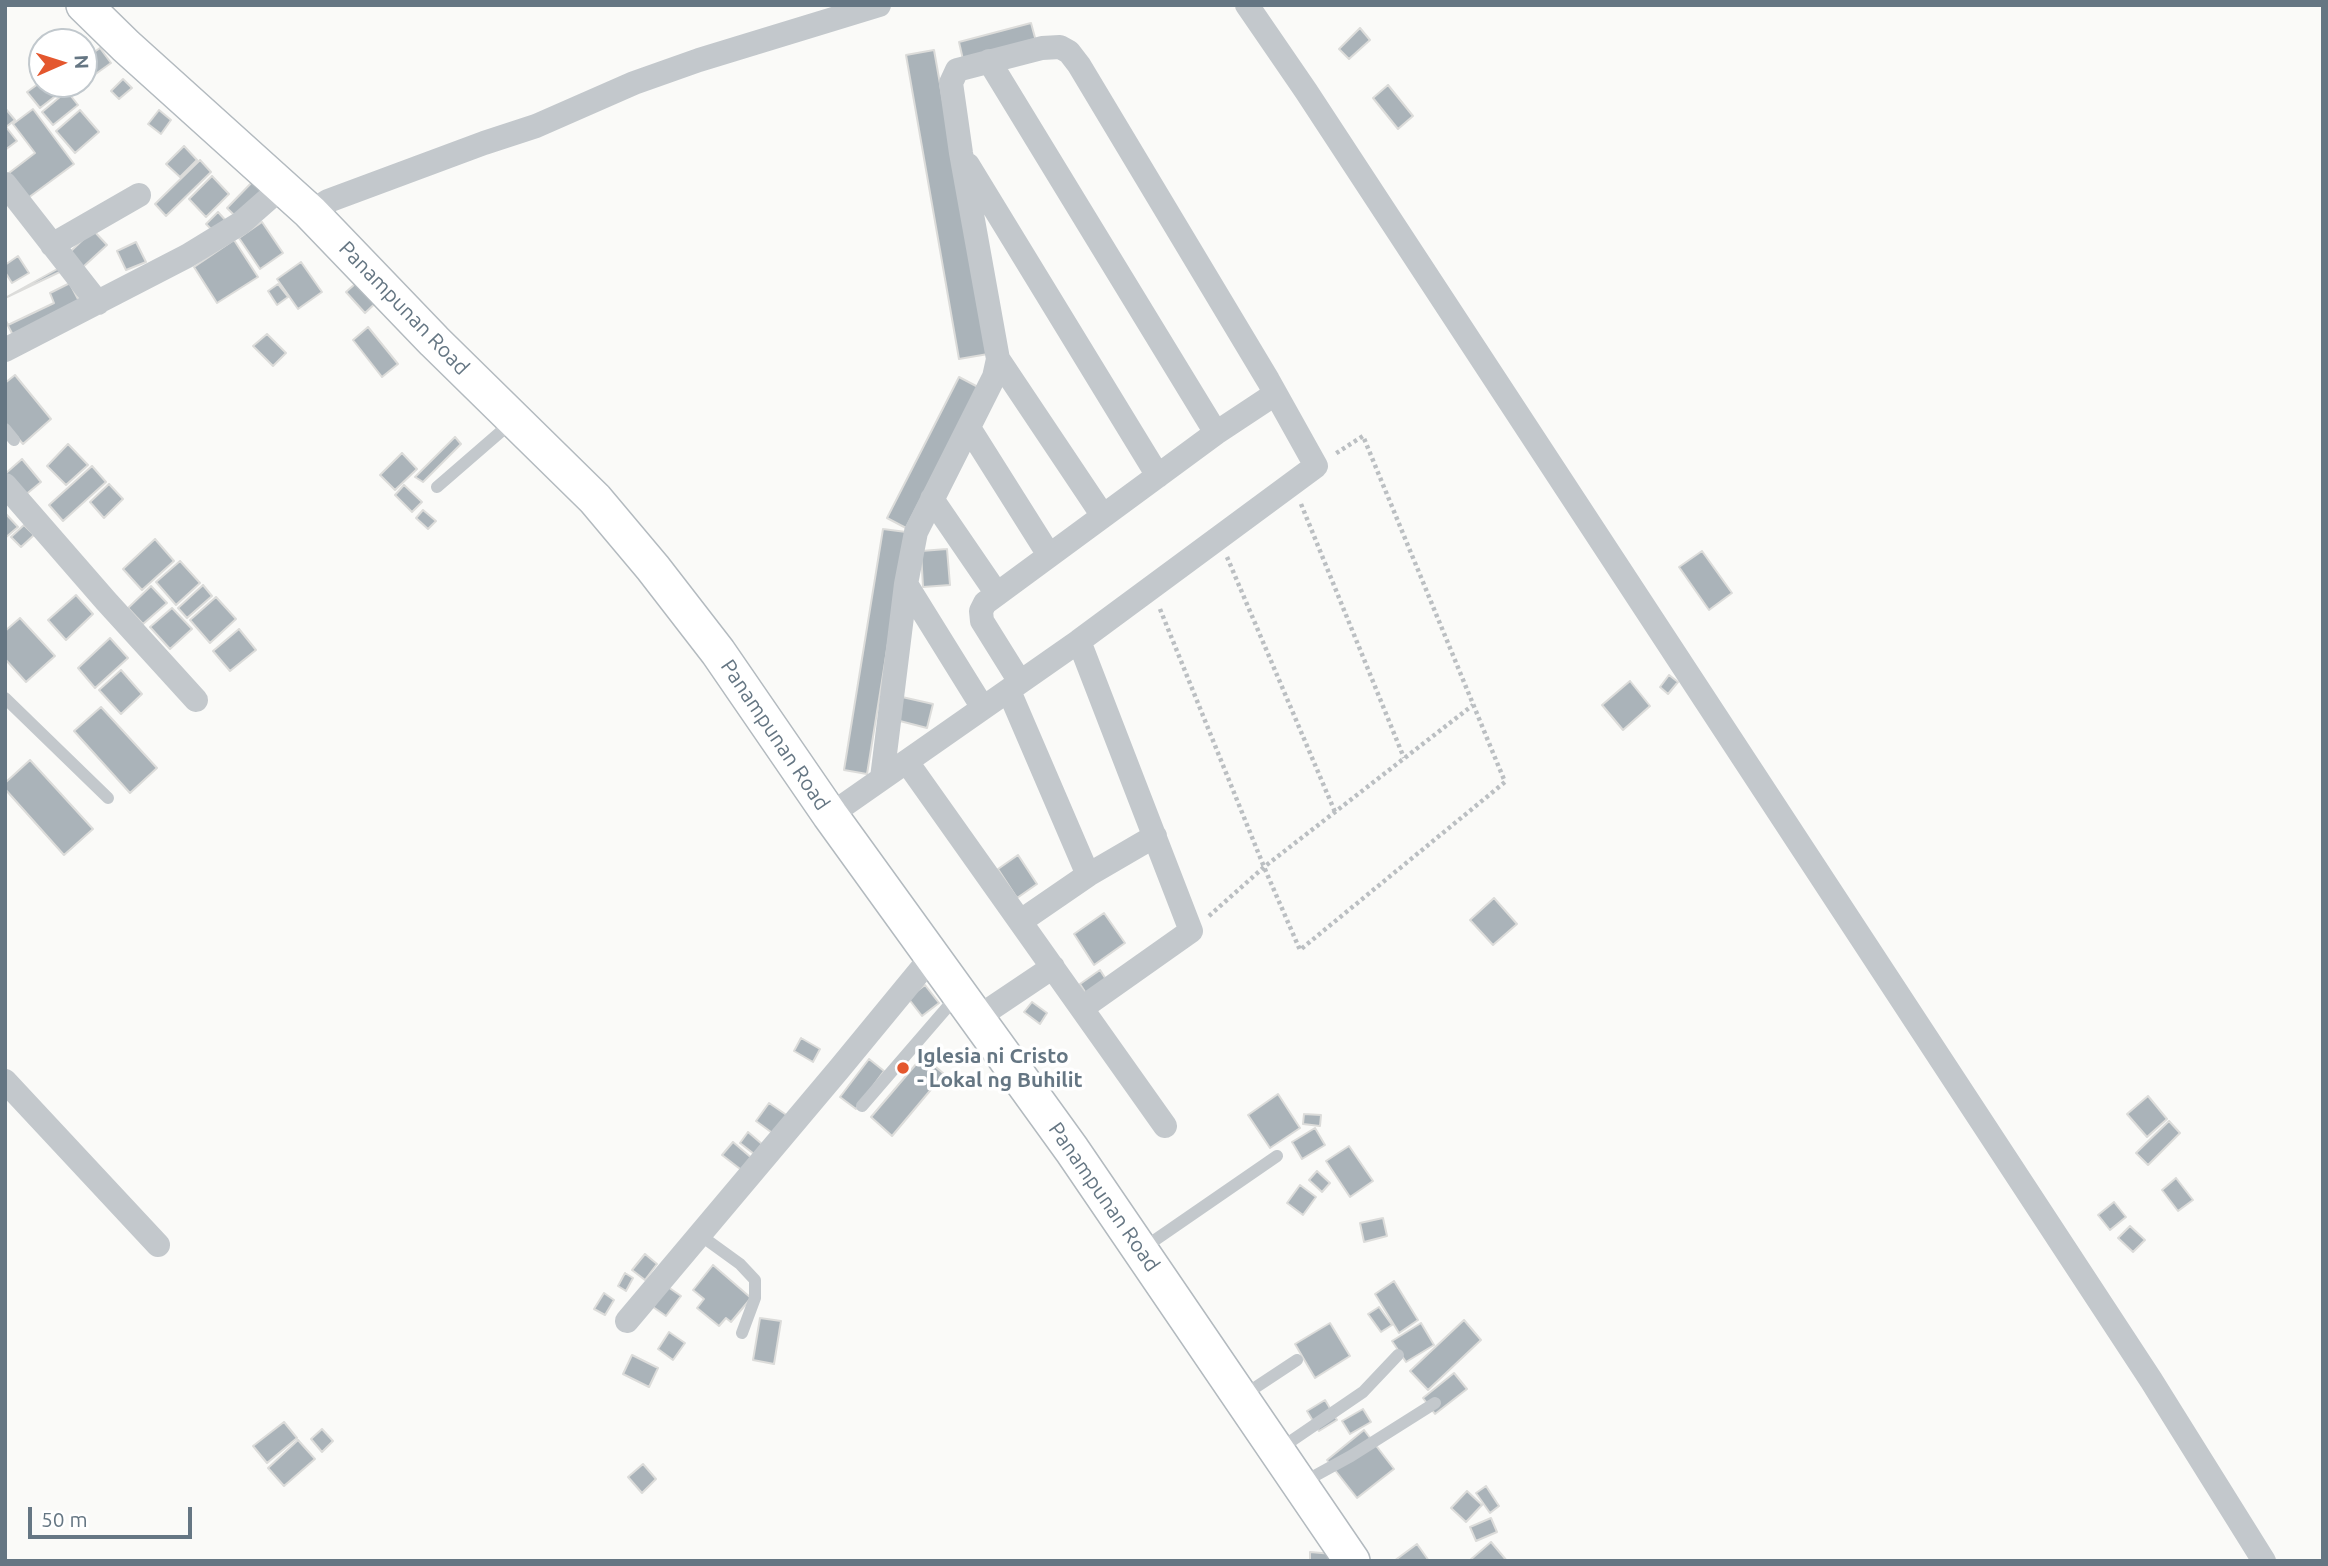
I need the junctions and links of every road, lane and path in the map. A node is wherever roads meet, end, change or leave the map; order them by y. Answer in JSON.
{"nodes":[{"id":1,"x":84,"y":5,"type":"edge"},
{"id":2,"x":879,"y":5,"type":"edge"},
{"id":3,"x":1247,"y":5,"type":"edge"},
{"id":4,"x":989,"y":61,"type":"junction"},
{"id":5,"x":961,"y":153,"type":"junction"},
{"id":6,"x":5,"y":184,"type":"edge"},
{"id":7,"x":282,"y":186,"type":"junction"},
{"id":8,"x":139,"y":195,"type":"dead end"},
{"id":9,"x":310,"y":212,"type":"junction"},
{"id":10,"x":52,"y":245,"type":"junction"},
{"id":11,"x":98,"y":303,"type":"junction"},
{"id":12,"x":5,"y":350,"type":"edge"},
{"id":13,"x":998,"y":359,"type":"junction"},
{"id":14,"x":1275,"y":394,"type":"junction"},
{"id":15,"x":515,"y":420,"type":"junction"},
{"id":16,"x":969,"y":428,"type":"junction"},
{"id":17,"x":5,"y":429,"type":"edge"},
{"id":18,"x":1216,"y":433,"type":"junction"},
{"id":19,"x":14,"y":440,"type":"dead end"},
{"id":20,"x":1316,"y":466,"type":"junction"},
{"id":21,"x":1158,"y":475,"type":"junction"},
{"id":22,"x":1292,"y":484,"type":"junction"},
{"id":23,"x":5,"y":485,"type":"edge"},
{"id":24,"x":437,"y":487,"type":"dead end"},
{"id":25,"x":932,"y":499,"type":"junction"},
{"id":26,"x":1103,"y":516,"type":"junction"},
{"id":27,"x":1219,"y":537,"type":"junction"},
{"id":28,"x":1049,"y":555,"type":"junction"},
{"id":29,"x":906,"y":584,"type":"junction"},
{"id":30,"x":1152,"y":589,"type":"junction"},
{"id":31,"x":997,"y":594,"type":"junction"},
{"id":32,"x":1079,"y":641,"type":"junction"},
{"id":33,"x":1014,"y":687,"type":"junction"},
{"id":34,"x":5,"y":698,"type":"edge"},
{"id":35,"x":196,"y":700,"type":"dead end"},
{"id":36,"x":1473,"y":705,"type":"junction"},
{"id":37,"x":983,"y":708,"type":"junction"},
{"id":38,"x":1404,"y":758,"type":"junction"},
{"id":39,"x":907,"y":762,"type":"junction"},
{"id":40,"x":881,"y":778,"type":"junction"},
{"id":41,"x":108,"y":799,"type":"dead end"},
{"id":42,"x":1335,"y":812,"type":"junction"},
{"id":43,"x":830,"y":815,"type":"junction"},
{"id":44,"x":1155,"y":836,"type":"junction"},
{"id":45,"x":1264,"y":867,"type":"junction"},
{"id":46,"x":1088,"y":875,"type":"junction"},
{"id":47,"x":1021,"y":920,"type":"junction"},
{"id":48,"x":1191,"y":931,"type":"junction"},
{"id":49,"x":933,"y":955,"type":"junction"},
{"id":50,"x":1053,"y":967,"type":"junction"},
{"id":51,"x":968,"y":1005,"type":"junction"},
{"id":52,"x":1082,"y":1008,"type":"junction"},
{"id":53,"x":5,"y":1081,"type":"edge"},
{"id":54,"x":862,"y":1106,"type":"dead end"},
{"id":55,"x":1165,"y":1126,"type":"dead end"},
{"id":56,"x":1277,"y":1156,"type":"dead end"},
{"id":57,"x":700,"y":1235,"type":"junction"},
{"id":58,"x":158,"y":1245,"type":"dead end"},
{"id":59,"x":1141,"y":1250,"type":"junction"},
{"id":60,"x":627,"y":1321,"type":"dead end"},
{"id":61,"x":742,"y":1333,"type":"dead end"},
{"id":62,"x":1398,"y":1355,"type":"dead end"},
{"id":63,"x":1297,"y":1360,"type":"dead end"},
{"id":64,"x":1241,"y":1397,"type":"junction"},
{"id":65,"x":1435,"y":1403,"type":"dead end"},
{"id":66,"x":1277,"y":1451,"type":"junction"},
{"id":67,"x":1300,"y":1484,"type":"junction"},
{"id":68,"x":1352,"y":1561,"type":"edge"},
{"id":69,"x":2264,"y":1561,"type":"edge"}],
"edges":[{"from":1,"to":7,"type":"street","name":"Panampunan Road"},
{"from":2,"to":9,"type":"street"},
{"from":3,"to":69,"type":"street"},
{"from":4,"to":5,"type":"street"},
{"from":4,"to":14,"type":"street"},
{"from":4,"to":18,"type":"street"},
{"from":5,"to":13,"type":"street"},
{"from":5,"to":21,"type":"street"},
{"from":6,"to":10,"type":"street"},
{"from":7,"to":9,"type":"street","name":"Panampunan Road"},
{"from":7,"to":11,"type":"street"},
{"from":8,"to":10,"type":"street"},
{"from":9,"to":15,"type":"street","name":"Panampunan Road"},
{"from":10,"to":11,"type":"street"},
{"from":11,"to":12,"type":"street"},
{"from":13,"to":16,"type":"street"},
{"from":13,"to":26,"type":"street"},
{"from":14,"to":18,"type":"street"},
{"from":14,"to":20,"type":"street"},
{"from":15,"to":24,"type":"lane"},
{"from":15,"to":43,"type":"street","name":"Panampunan Road"},
{"from":16,"to":25,"type":"street"},
{"from":16,"to":28,"type":"street"},
{"from":17,"to":19,"type":"lane"},
{"from":18,"to":21,"type":"street"},
{"from":20,"to":22,"type":"street"},
{"from":20,"to":36,"type":"path"},
{"from":21,"to":26,"type":"street"},
{"from":22,"to":27,"type":"street"},
{"from":22,"to":38,"type":"path"},
{"from":23,"to":35,"type":"street"},
{"from":25,"to":29,"type":"street"},
{"from":25,"to":31,"type":"street"},
{"from":26,"to":28,"type":"street"},
{"from":27,"to":30,"type":"street"},
{"from":27,"to":42,"type":"path"},
{"from":28,"to":31,"type":"street"},
{"from":29,"to":37,"type":"street"},
{"from":29,"to":40,"type":"street"},
{"from":30,"to":32,"type":"street"},
{"from":30,"to":45,"type":"path"},
{"from":31,"to":33,"type":"street"},
{"from":32,"to":33,"type":"street"},
{"from":32,"to":44,"type":"street"},
{"from":33,"to":37,"type":"street"},
{"from":33,"to":46,"type":"street"},
{"from":34,"to":41,"type":"lane"},
{"from":36,"to":38,"type":"path"},
{"from":36,"to":45,"type":"path"},
{"from":37,"to":39,"type":"street"},
{"from":38,"to":42,"type":"path"},
{"from":39,"to":40,"type":"street"},
{"from":39,"to":47,"type":"street"},
{"from":40,"to":43,"type":"street"},
{"from":42,"to":45,"type":"path"},
{"from":43,"to":49,"type":"street","name":"Panampunan Road"},
{"from":44,"to":46,"type":"street"},
{"from":44,"to":48,"type":"street"},
{"from":45,"to":48,"type":"path"},
{"from":46,"to":47,"type":"street"},
{"from":47,"to":50,"type":"street"},
{"from":48,"to":52,"type":"street"},
{"from":49,"to":51,"type":"street","name":"Panampunan Road"},
{"from":49,"to":57,"type":"street"},
{"from":50,"to":51,"type":"street"},
{"from":50,"to":52,"type":"street"},
{"from":51,"to":54,"type":"lane"},
{"from":51,"to":59,"type":"street","name":"Panampunan Road"},
{"from":52,"to":55,"type":"street"},
{"from":53,"to":58,"type":"street"},
{"from":56,"to":59,"type":"lane"},
{"from":57,"to":60,"type":"street"},
{"from":57,"to":61,"type":"lane"},
{"from":59,"to":64,"type":"street","name":"Panampunan Road"},
{"from":62,"to":66,"type":"lane"},
{"from":63,"to":64,"type":"lane"},
{"from":64,"to":66,"type":"street","name":"Panampunan Road"},
{"from":65,"to":67,"type":"lane"},
{"from":66,"to":67,"type":"street","name":"Panampunan Road"},
{"from":67,"to":68,"type":"street","name":"Panampunan Road"}]}
